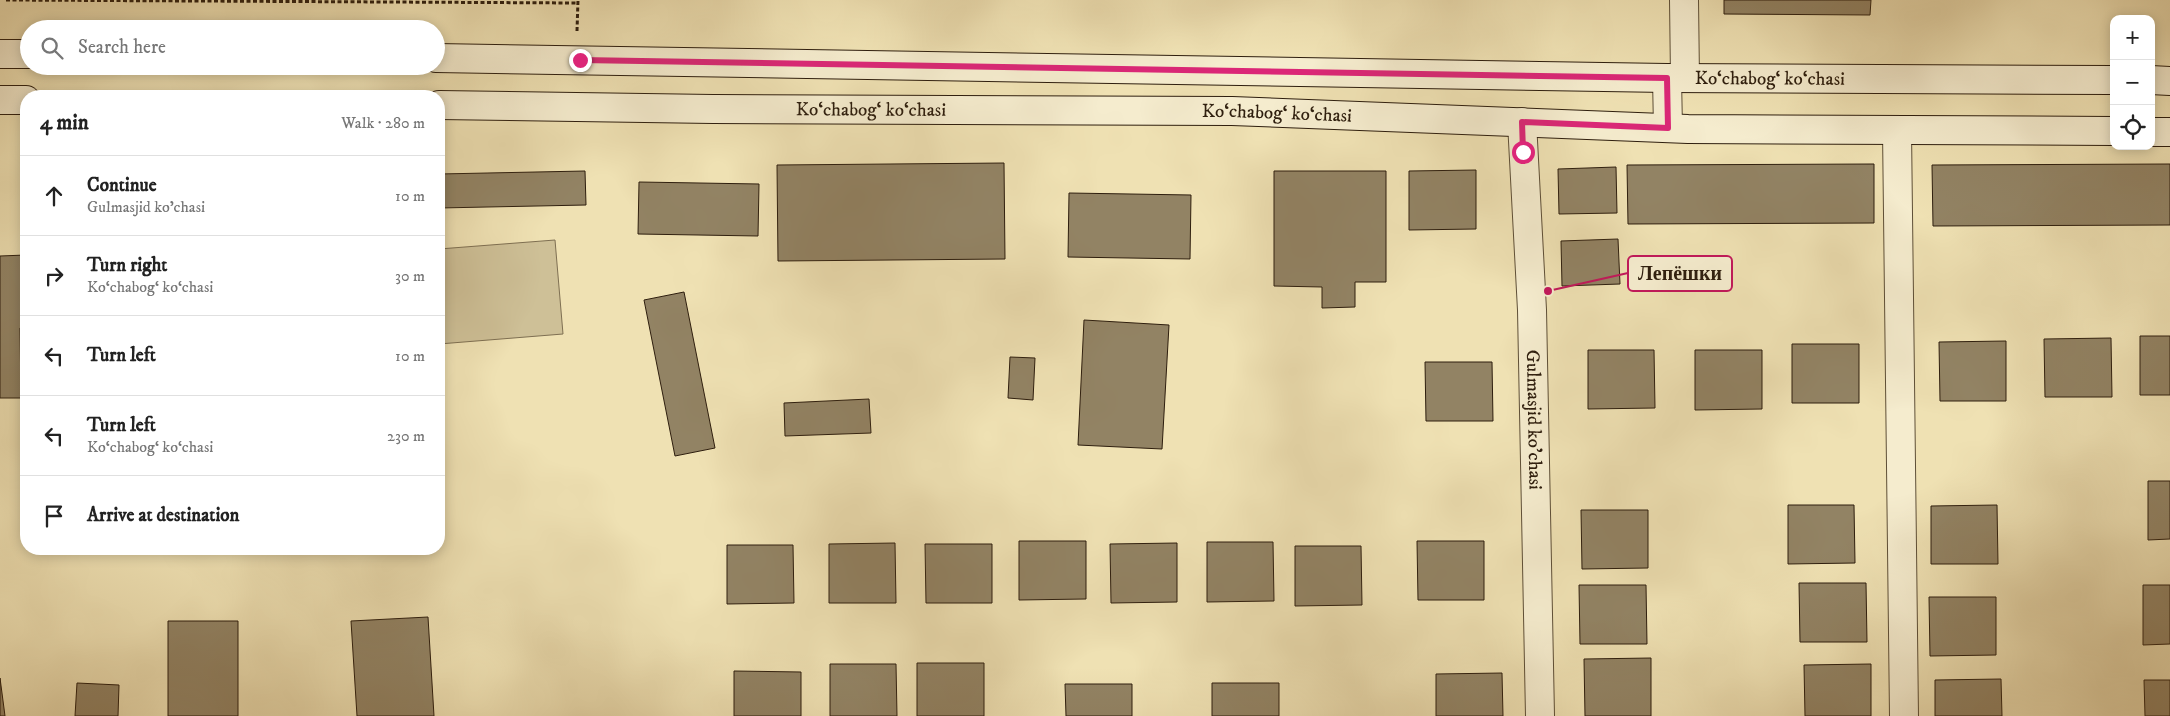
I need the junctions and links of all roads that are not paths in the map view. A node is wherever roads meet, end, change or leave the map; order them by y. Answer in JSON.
{"nodes":[{"id":1,"x":1684,"y":0,"type":"edge"},
{"id":2,"x":0,"y":54,"type":"edge"},
{"id":3,"x":20,"y":54,"type":"edge"},
{"id":4,"x":445,"y":58,"type":"edge"},
{"id":5,"x":1676,"y":78,"type":"junction"},
{"id":6,"x":2110,"y":80,"type":"edge"},
{"id":7,"x":2155,"y":80,"type":"edge"},
{"id":8,"x":2170,"y":81,"type":"edge"},
{"id":9,"x":0,"y":100,"type":"edge"},
{"id":10,"x":20,"y":100,"type":"edge"},
{"id":11,"x":445,"y":106,"type":"edge"},
{"id":12,"x":1522,"y":122,"type":"junction"},
{"id":13,"x":1668,"y":128,"type":"junction"},
{"id":14,"x":1897,"y":130,"type":"junction"},
{"id":15,"x":2110,"y":131,"type":"edge"},
{"id":16,"x":2155,"y":132,"type":"edge"},
{"id":17,"x":2170,"y":132,"type":"edge"},
{"id":18,"x":1540,"y":716,"type":"edge"},
{"id":19,"x":1904,"y":716,"type":"edge"}],
"edges":[{"from":1,"to":5,"type":"main road"},
{"from":2,"to":3,"type":"main road"},
{"from":4,"to":5,"type":"main road","name":"Ko‘chabog‘ ko‘chasi"},
{"from":5,"to":6,"type":"main road","name":"Ko‘chabog‘ ko‘chasi"},
{"from":5,"to":13,"type":"main road"},
{"from":7,"to":8,"type":"main road"},
{"from":9,"to":10,"type":"main road"},
{"from":11,"to":12,"type":"main road","name":"Ko‘chabog‘ ko‘chasi"},
{"from":12,"to":13,"type":"main road","name":"Ko‘chabog‘ ko‘chasi"},
{"from":12,"to":18,"type":"main road","name":"Gulmasjid ko'chasi"},
{"from":13,"to":14,"type":"main road","name":"Ko‘chabog‘ ko‘chasi"},
{"from":14,"to":15,"type":"main road","name":"Ko‘chabog‘ ko‘chasi"},
{"from":14,"to":19,"type":"main road"},
{"from":16,"to":17,"type":"main road"}]}
